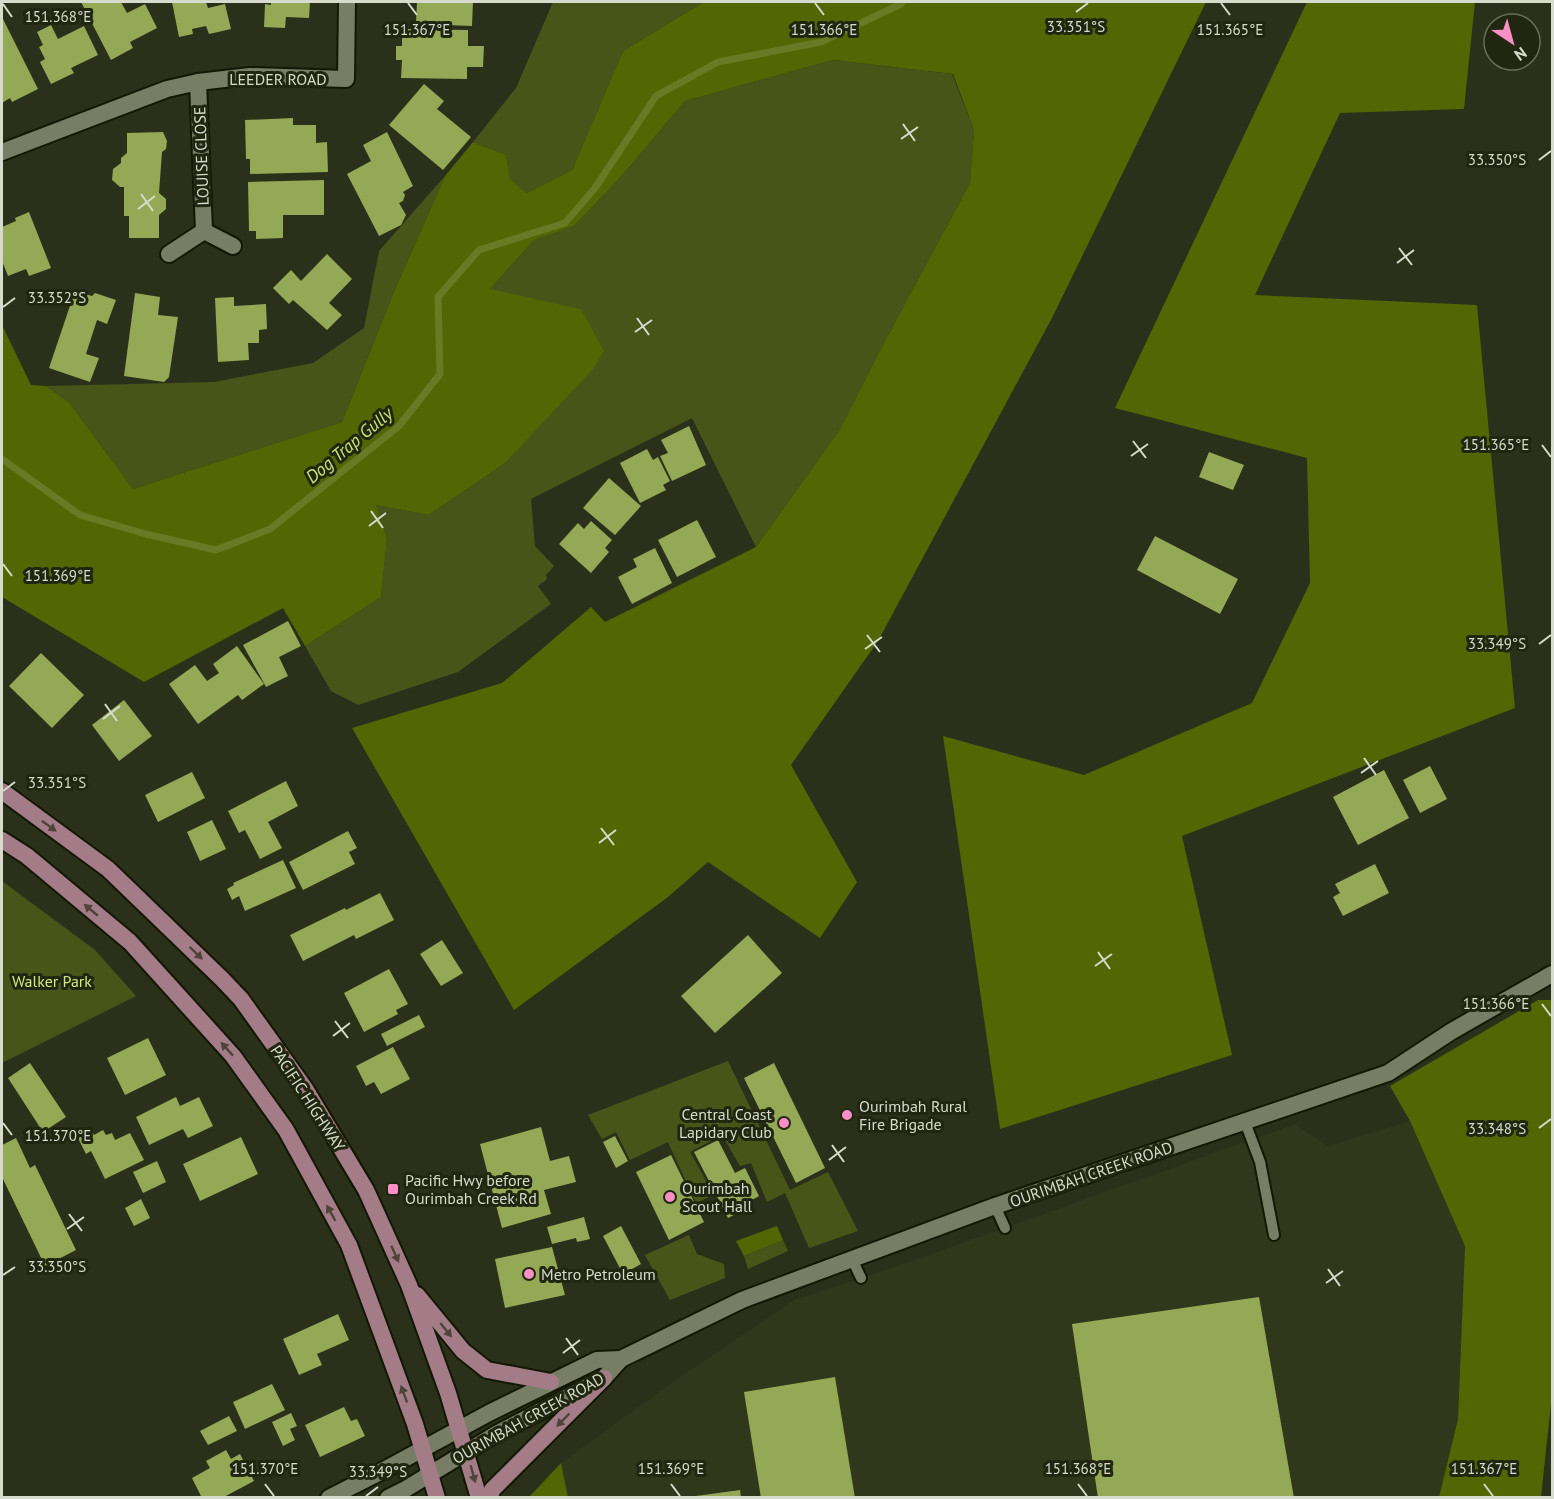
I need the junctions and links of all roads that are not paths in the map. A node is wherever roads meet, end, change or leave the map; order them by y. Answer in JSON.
{"nodes":[{"id":1,"x":347,"y":2,"type":"edge"},
{"id":2,"x":198,"y":82,"type":"junction"},
{"id":3,"x":2,"y":152,"type":"edge"},
{"id":4,"x":204,"y":231,"type":"junction"},
{"id":5,"x":233,"y":246,"type":"dead end"},
{"id":6,"x":169,"y":254,"type":"dead end"},
{"id":7,"x":2,"y":791,"type":"edge"},
{"id":8,"x":2,"y":840,"type":"edge"},
{"id":9,"x":1552,"y":974,"type":"edge"},
{"id":10,"x":1245,"y":1122,"type":"junction"},
{"id":11,"x":995,"y":1206,"type":"junction"},
{"id":12,"x":1005,"y":1228,"type":"dead end"},
{"id":13,"x":1274,"y":1235,"type":"dead end"},
{"id":14,"x":852,"y":1259,"type":"junction"},
{"id":15,"x":861,"y":1278,"type":"dead end"},
{"id":16,"x":409,"y":1285,"type":"junction"},
{"id":17,"x":621,"y":1359,"type":"junction"},
{"id":18,"x":604,"y":1378,"type":"junction"},
{"id":19,"x":551,"y":1382,"type":"junction"},
{"id":20,"x":459,"y":1429,"type":"junction"},
{"id":21,"x":423,"y":1449,"type":"junction"},
{"id":22,"x":466,"y":1451,"type":"junction"},
{"id":23,"x":430,"y":1472,"type":"junction"},
{"id":24,"x":329,"y":1497,"type":"edge"},
{"id":25,"x":388,"y":1497,"type":"edge"},
{"id":26,"x":437,"y":1497,"type":"edge"},
{"id":27,"x":479,"y":1497,"type":"edge"},
{"id":28,"x":490,"y":1497,"type":"edge"}],
"edges":[{"from":1,"to":2,"type":"street","name":"LEEDER ROAD"},
{"from":2,"to":3,"type":"street","name":"LEEDER ROAD"},
{"from":2,"to":4,"type":"street","name":"LOUISE CLOSE"},
{"from":4,"to":5,"type":"street"},
{"from":4,"to":6,"type":"street"},
{"from":7,"to":16,"type":"main road","name":"PACIFIC HIGHWAY","one_way":true},
{"from":21,"to":8,"type":"main road","one_way":true},
{"from":9,"to":10,"type":"street","name":"OURIMBAH CREEK ROAD"},
{"from":10,"to":11,"type":"street","name":"OURIMBAH CREEK ROAD"},
{"from":10,"to":13,"type":"lane"},
{"from":11,"to":12,"type":"lane"},
{"from":11,"to":14,"type":"street","name":"OURIMBAH CREEK ROAD"},
{"from":14,"to":15,"type":"lane"},
{"from":14,"to":17,"type":"street","name":"OURIMBAH CREEK ROAD"},
{"from":16,"to":19,"type":"main road","one_way":true},
{"from":16,"to":20,"type":"main road","name":"PACIFIC HIGHWAY"},
{"from":17,"to":18,"type":"street","name":"OURIMBAH CREEK ROAD"},
{"from":17,"to":19,"type":"street","name":"OURIMBAH CREEK ROAD"},
{"from":18,"to":22,"type":"street","name":"OURIMBAH CREEK ROAD"},
{"from":18,"to":28,"type":"main road","one_way":true},
{"from":19,"to":20,"type":"street","name":"OURIMBAH CREEK ROAD"},
{"from":20,"to":21,"type":"street","name":"OURIMBAH CREEK ROAD"},
{"from":20,"to":22,"type":"main road","name":"PACIFIC HIGHWAY"},
{"from":21,"to":23,"type":"main road"},
{"from":21,"to":24,"type":"street","name":"OURIMBAH CREEK ROAD"},
{"from":22,"to":23,"type":"street","name":"OURIMBAH CREEK ROAD"},
{"from":22,"to":27,"type":"main road","name":"PACIFIC HIGHWAY","one_way":true},
{"from":23,"to":25,"type":"street","name":"OURIMBAH CREEK ROAD"},
{"from":23,"to":26,"type":"main road"}]}
